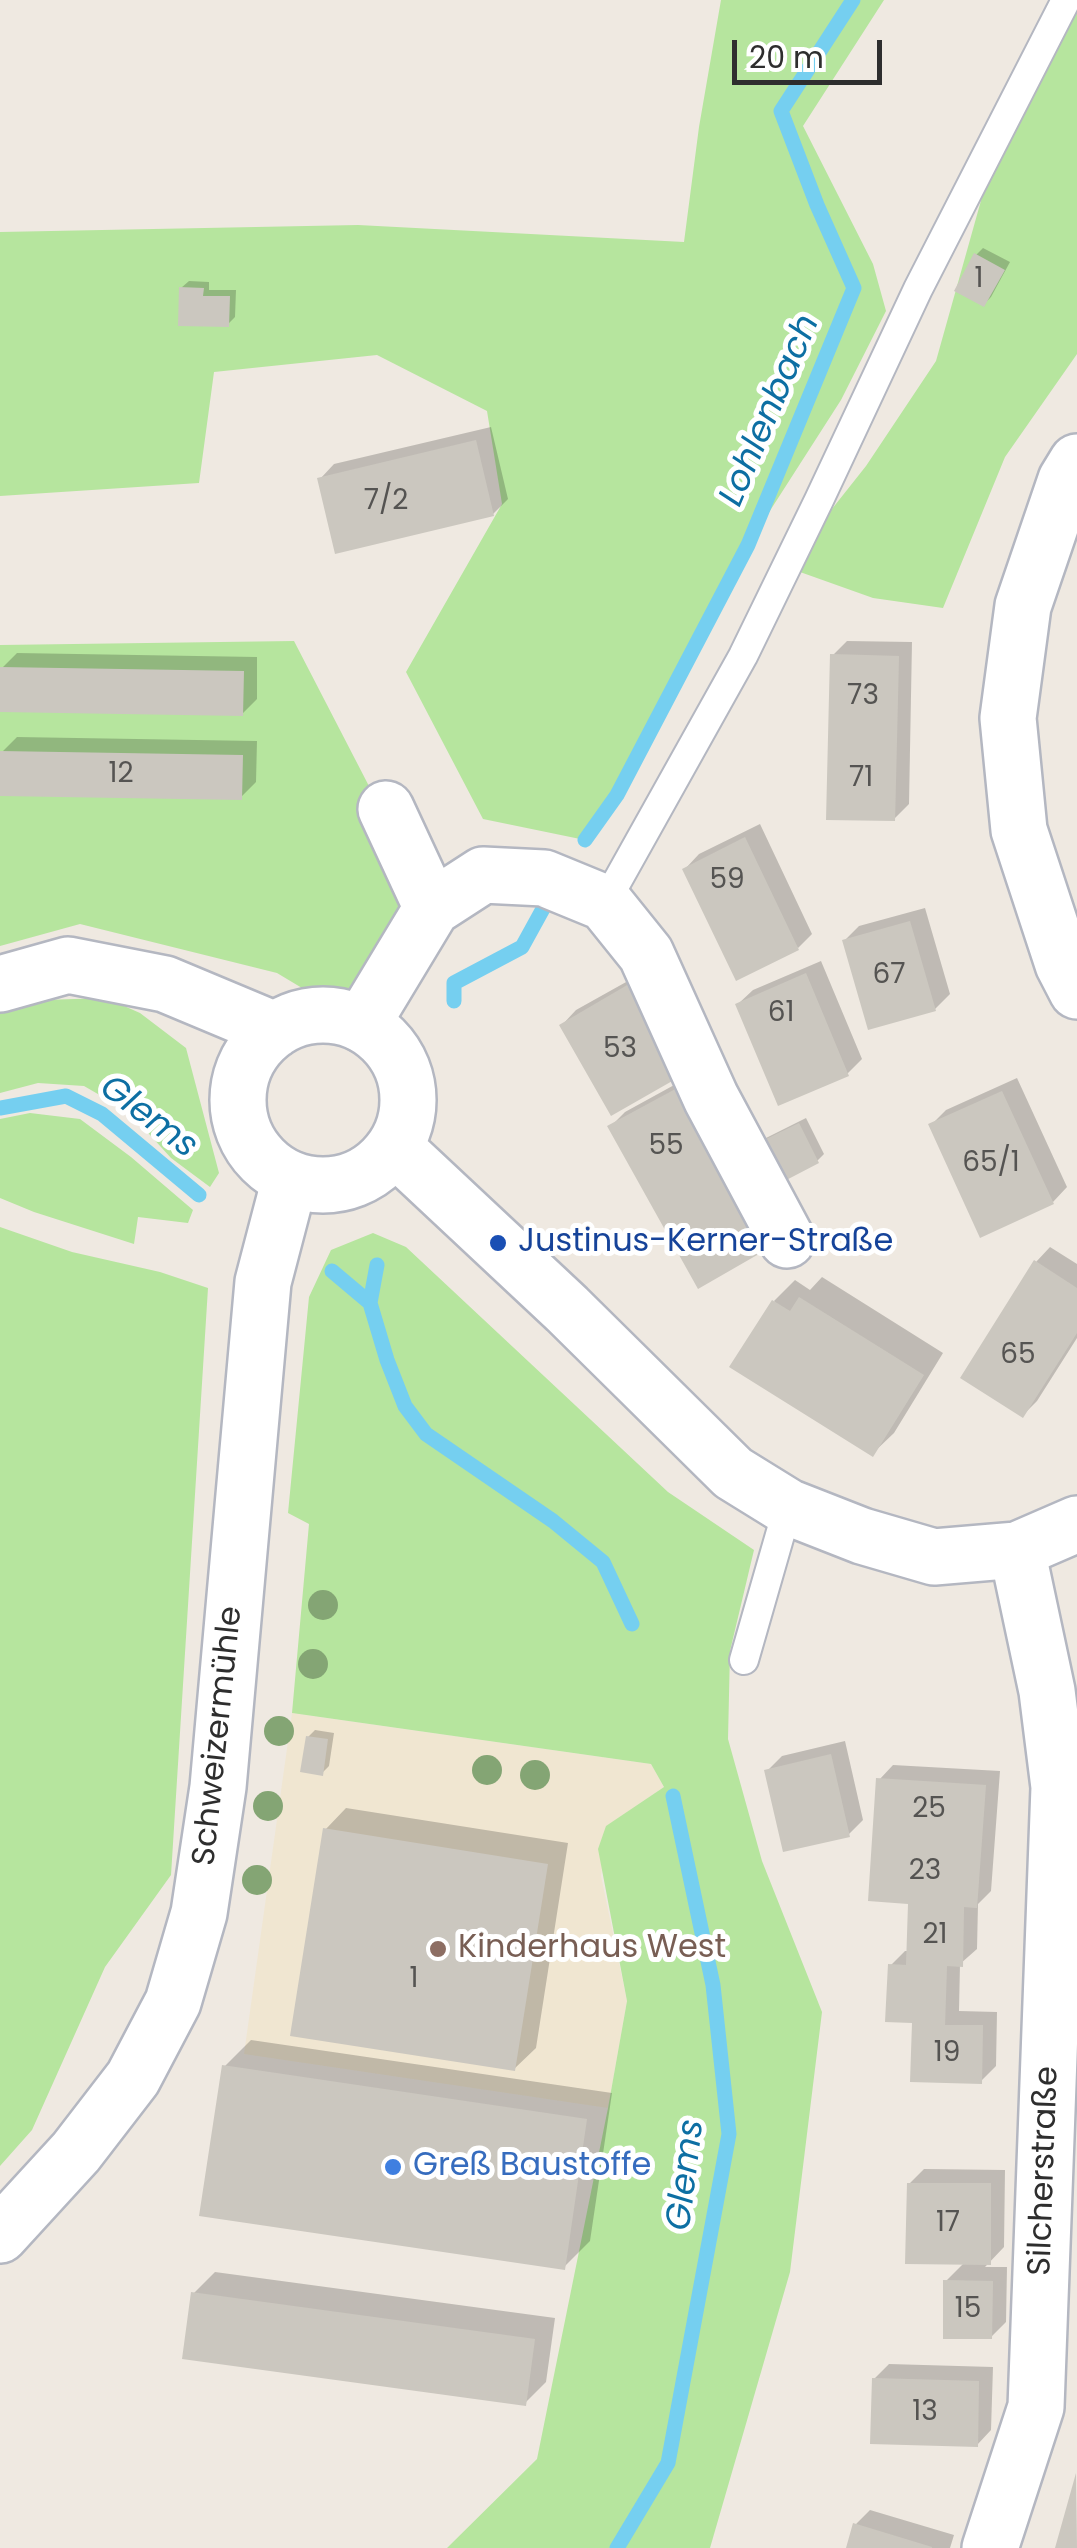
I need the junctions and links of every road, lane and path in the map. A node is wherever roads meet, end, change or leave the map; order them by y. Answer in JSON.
{"nodes":[{"id":1,"x":1066,"y":0,"type":"edge"},
{"id":2,"x":1077,"y":462,"type":"edge"},
{"id":3,"x":386,"y":809,"type":"dead end"},
{"id":4,"x":605,"y":902,"type":"junction"},
{"id":5,"x":432,"y":908,"type":"junction"},
{"id":6,"x":0,"y":984,"type":"edge"},
{"id":7,"x":165,"y":984,"type":"junction"},
{"id":8,"x":1077,"y":991,"type":"edge"},
{"id":9,"x":362,"y":1024,"type":"junction"},
{"id":10,"x":275,"y":1030,"type":"junction"},
{"id":11,"x":243,"y":1073,"type":"junction"},
{"id":12,"x":395,"y":1148,"type":"junction"},
{"id":13,"x":290,"y":1179,"type":"junction"},
{"id":14,"x":787,"y":1240,"type":"dead end"},
{"id":15,"x":788,"y":1507,"type":"junction"},
{"id":16,"x":1077,"y":1524,"type":"edge"},
{"id":17,"x":1018,"y":1550,"type":"junction"},
{"id":18,"x":744,"y":1660,"type":"dead end"},
{"id":19,"x":0,"y":2235,"type":"edge"},
{"id":20,"x":990,"y":2548,"type":"edge"}],
"edges":[{"from":1,"to":4,"type":"lane"},
{"from":2,"to":8,"type":"street"},
{"from":3,"to":5,"type":"street"},
{"from":4,"to":5,"type":"street"},
{"from":4,"to":14,"type":"street"},
{"from":5,"to":9,"type":"street"},
{"from":6,"to":7,"type":"street"},
{"from":7,"to":10,"type":"street"},
{"from":7,"to":11,"type":"street"},
{"from":9,"to":10,"type":"street"},
{"from":9,"to":12,"type":"street"},
{"from":10,"to":11,"type":"street"},
{"from":11,"to":13,"type":"street"},
{"from":12,"to":13,"type":"street"},
{"from":12,"to":15,"type":"street"},
{"from":13,"to":19,"type":"street","name":"Schweizermühle"},
{"from":15,"to":17,"type":"street"},
{"from":15,"to":18,"type":"lane"},
{"from":16,"to":17,"type":"street"},
{"from":17,"to":20,"type":"street","name":"Silcherstraße"}]}
